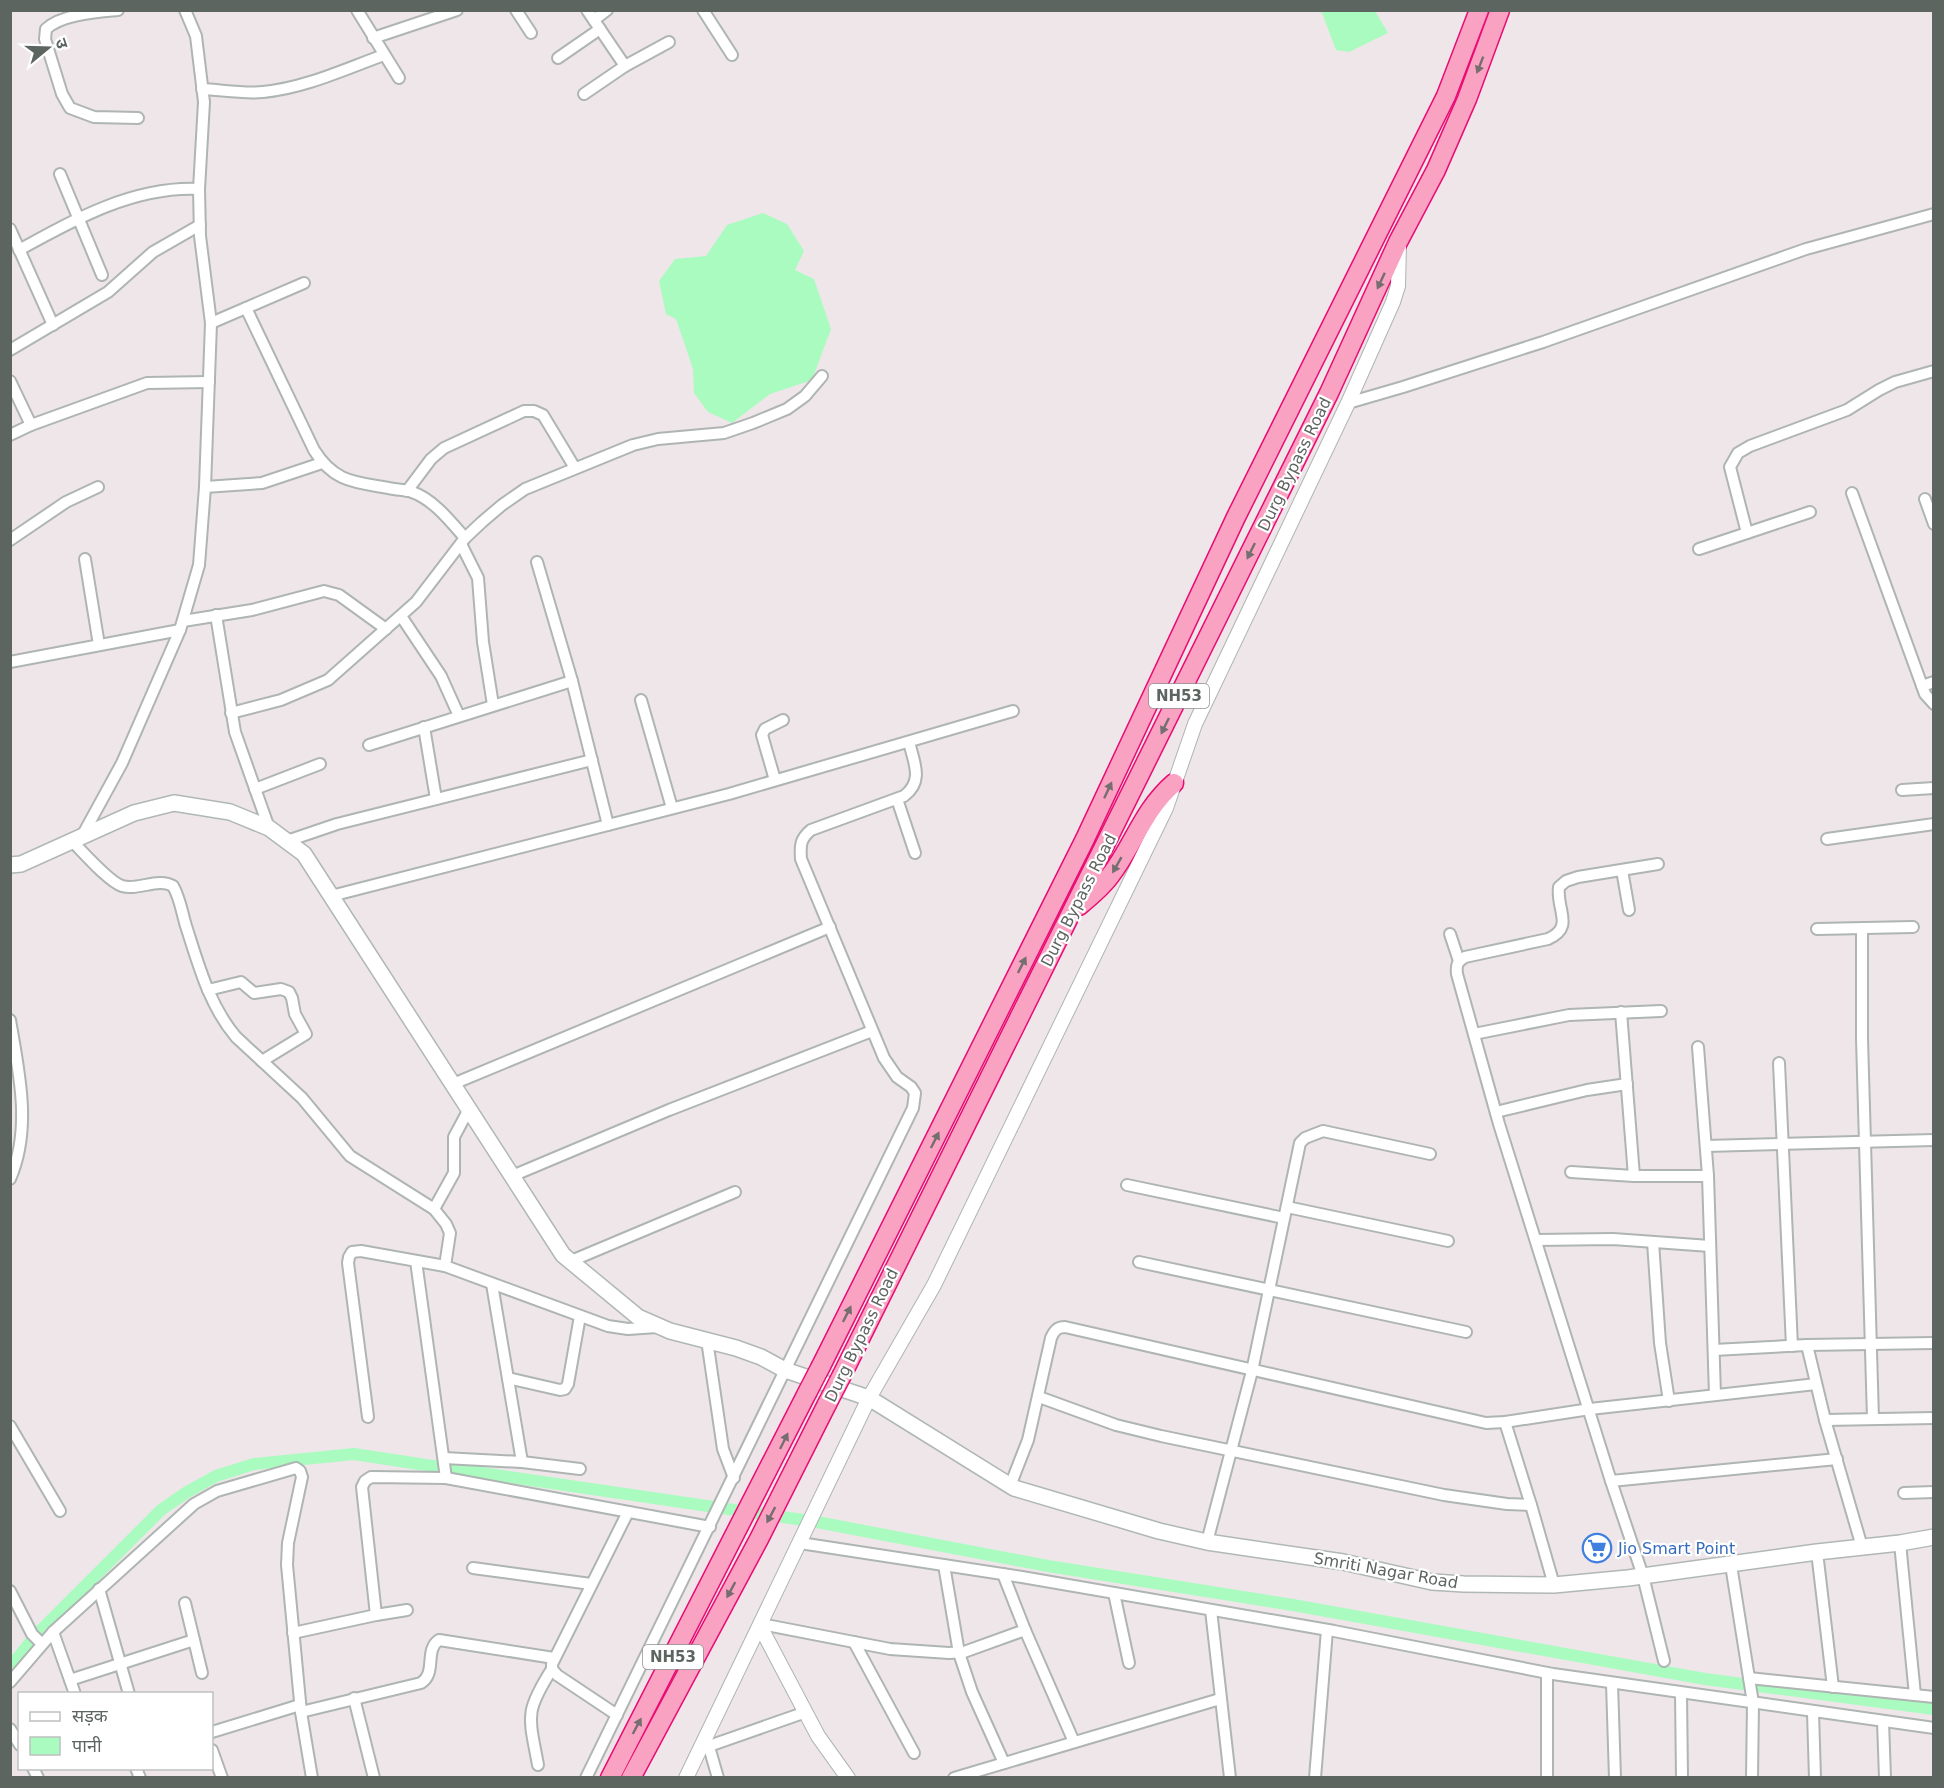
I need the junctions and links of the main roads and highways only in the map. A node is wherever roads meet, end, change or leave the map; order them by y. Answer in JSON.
{"nodes":[{"id":1,"x":1479,"y":10,"type":"edge"},
{"id":2,"x":1500,"y":10,"type":"edge"},
{"id":3,"x":1174,"y":783,"type":"road end"},
{"id":4,"x":10,"y":865,"type":"edge"},
{"id":5,"x":1073,"y":909,"type":"junction"},
{"id":6,"x":1934,"y":1537,"type":"edge"},
{"id":7,"x":610,"y":1778,"type":"edge"},
{"id":8,"x":631,"y":1778,"type":"edge"}],
"edges":[{"from":7,"to":1,"type":"highway","name":"Durg Bypass Road","number":"NH53","one_way":true,"bridge":true},
{"from":2,"to":5,"type":"highway","name":"Durg Bypass Road","number":"NH53","one_way":true},
{"from":3,"to":5,"type":"highway","one_way":true},
{"from":4,"to":6,"type":"main road","name":"Smriti Nagar Road"},
{"from":5,"to":8,"type":"highway","name":"Durg Bypass Road","number":"NH53","one_way":true,"bridge":true}]}
